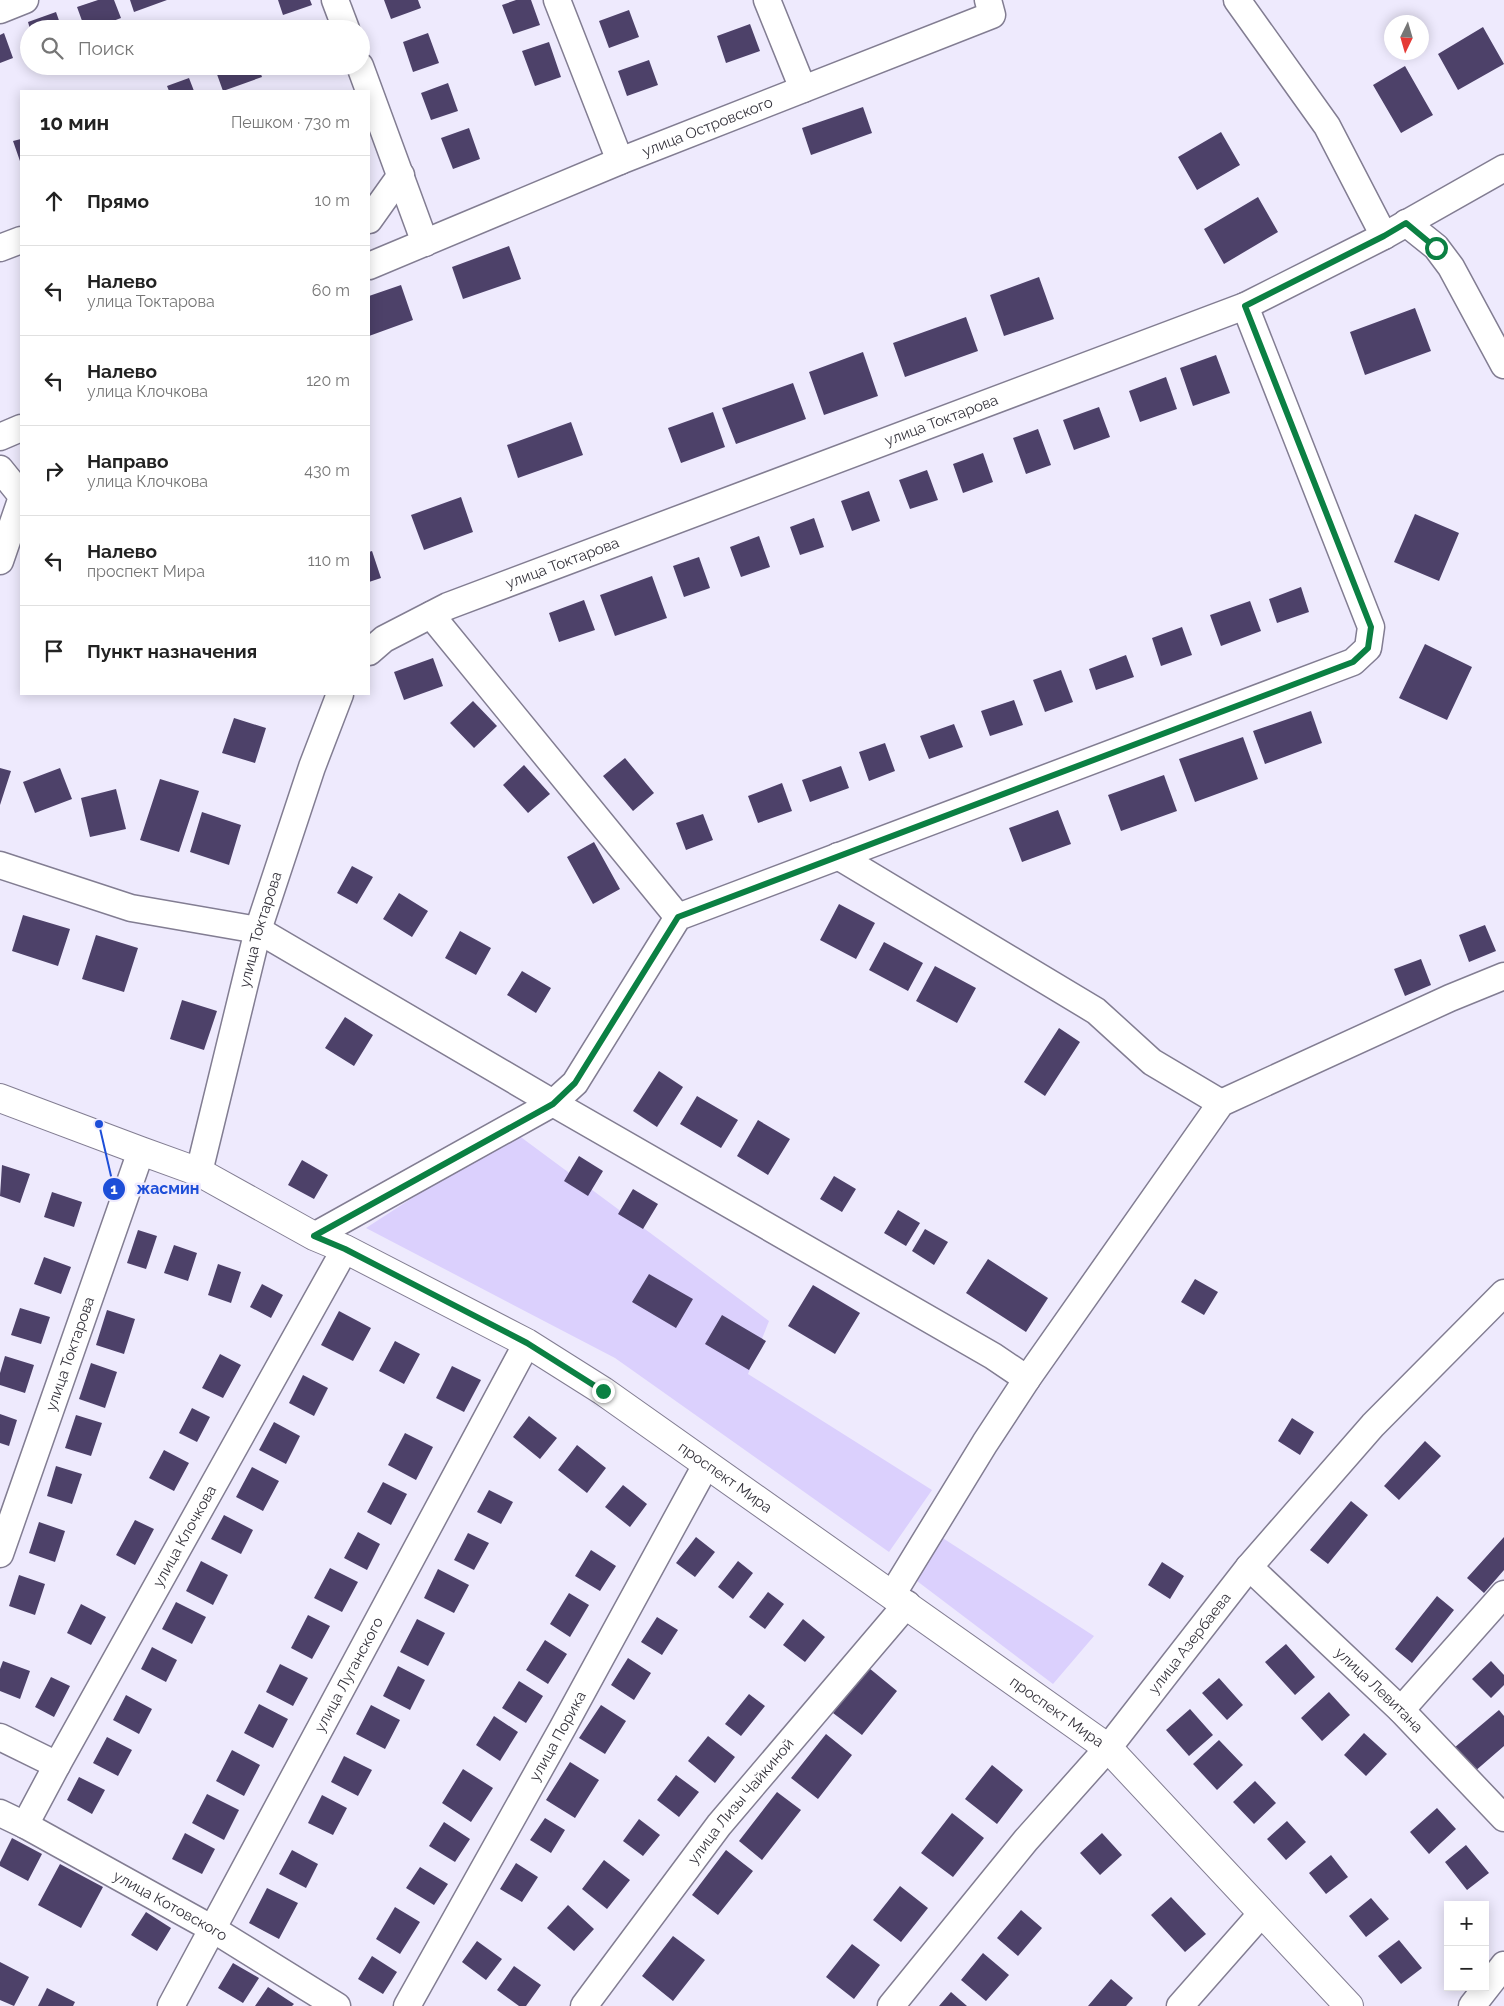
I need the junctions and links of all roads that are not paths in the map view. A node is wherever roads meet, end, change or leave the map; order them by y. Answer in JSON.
{"nodes":[{"id":1,"x":25,"y":0,"type":"edge"},
{"id":2,"x":335,"y":0,"type":"edge"},
{"id":3,"x":557,"y":0,"type":"edge"},
{"id":4,"x":767,"y":0,"type":"edge"},
{"id":5,"x":1237,"y":0,"type":"edge"},
{"id":6,"x":990,"y":8,"type":"edge"},
{"id":7,"x":0,"y":10,"type":"edge"},
{"id":8,"x":343,"y":20,"type":"edge"},
{"id":9,"x":363,"y":75,"type":"edge"},
{"id":10,"x":803,"y":89,"type":"junction"},
{"id":11,"x":369,"y":90,"type":"edge"},
{"id":12,"x":370,"y":93,"type":"edge"},
{"id":13,"x":620,"y":161,"type":"junction"},
{"id":14,"x":1504,"y":168,"type":"edge"},
{"id":15,"x":401,"y":175,"type":"junction"},
{"id":16,"x":370,"y":219,"type":"edge"},
{"id":17,"x":1406,"y":223,"type":"junction"},
{"id":18,"x":1384,"y":236,"type":"junction"},
{"id":19,"x":20,"y":240,"type":"edge"},
{"id":20,"x":424,"y":243,"type":"junction"},
{"id":21,"x":0,"y":248,"type":"edge"},
{"id":22,"x":370,"y":266,"type":"edge"},
{"id":23,"x":1245,"y":306,"type":"junction"},
{"id":24,"x":1504,"y":365,"type":"edge"},
{"id":25,"x":20,"y":428,"type":"edge"},
{"id":26,"x":0,"y":437,"type":"edge"},
{"id":27,"x":0,"y":469,"type":"edge"},
{"id":28,"x":20,"y":494,"type":"edge"},
{"id":29,"x":20,"y":503,"type":"edge"},
{"id":30,"x":0,"y":561,"type":"edge"},
{"id":31,"x":431,"y":615,"type":"junction"},
{"id":32,"x":370,"y":651,"type":"edge"},
{"id":33,"x":340,"y":695,"type":"edge"},
{"id":34,"x":838,"y":856,"type":"junction"},
{"id":35,"x":0,"y":865,"type":"edge"},
{"id":36,"x":678,"y":917,"type":"junction"},
{"id":37,"x":258,"y":930,"type":"junction"},
{"id":38,"x":1504,"y":976,"type":"edge"},
{"id":39,"x":0,"y":1098,"type":"edge"},
{"id":40,"x":1221,"y":1103,"type":"junction"},
{"id":41,"x":553,"y":1104,"type":"junction"},
{"id":42,"x":141,"y":1152,"type":"junction"},
{"id":43,"x":199,"y":1172,"type":"junction"},
{"id":44,"x":314,"y":1236,"type":"junction"},
{"id":45,"x":345,"y":1249,"type":"junction"},
{"id":46,"x":1504,"y":1294,"type":"edge"},
{"id":47,"x":527,"y":1343,"type":"junction"},
{"id":48,"x":1027,"y":1379,"type":"junction"},
{"id":49,"x":706,"y":1465,"type":"junction"},
{"id":50,"x":0,"y":1554,"type":"edge"},
{"id":51,"x":1249,"y":1567,"type":"junction"},
{"id":52,"x":1504,"y":1594,"type":"edge"},
{"id":53,"x":899,"y":1600,"type":"junction"},
{"id":54,"x":1400,"y":1710,"type":"junction"},
{"id":55,"x":0,"y":1737,"type":"edge"},
{"id":56,"x":1108,"y":1748,"type":"junction"},
{"id":57,"x":57,"y":1765,"type":"junction"},
{"id":58,"x":0,"y":1813,"type":"edge"},
{"id":59,"x":1504,"y":1818,"type":"edge"},
{"id":60,"x":25,"y":1825,"type":"junction"},
{"id":61,"x":1262,"y":1913,"type":"junction"},
{"id":62,"x":211,"y":1928,"type":"junction"},
{"id":63,"x":1504,"y":1965,"type":"edge"},
{"id":64,"x":171,"y":2006,"type":"edge"},
{"id":65,"x":337,"y":2006,"type":"edge"},
{"id":66,"x":407,"y":2006,"type":"edge"},
{"id":67,"x":584,"y":2006,"type":"edge"},
{"id":68,"x":891,"y":2006,"type":"edge"},
{"id":69,"x":1180,"y":2006,"type":"edge"},
{"id":70,"x":1349,"y":2006,"type":"edge"},
{"id":71,"x":1472,"y":2006,"type":"edge"}],
"edges":[{"from":1,"to":7,"type":"street"},
{"from":2,"to":8,"type":"street"},
{"from":3,"to":13,"type":"street"},
{"from":4,"to":10,"type":"street"},
{"from":5,"to":18,"type":"street"},
{"from":6,"to":10,"type":"street","name":"улица Островского"},
{"from":9,"to":11,"type":"street"},
{"from":10,"to":13,"type":"street","name":"улица Островского"},
{"from":12,"to":15,"type":"street"},
{"from":13,"to":20,"type":"street","name":"улица Островского"},
{"from":14,"to":17,"type":"street","name":"улица Токтарова"},
{"from":15,"to":16,"type":"street"},
{"from":15,"to":20,"type":"street"},
{"from":17,"to":18,"type":"street","name":"улица Токтарова"},
{"from":17,"to":24,"type":"street"},
{"from":18,"to":23,"type":"street","name":"улица Токтарова"},
{"from":19,"to":21,"type":"street"},
{"from":20,"to":22,"type":"street","name":"улица Островского"},
{"from":23,"to":31,"type":"street","name":"улица Токтарова"},
{"from":23,"to":34,"type":"street"},
{"from":25,"to":26,"type":"street"},
{"from":27,"to":28,"type":"street"},
{"from":29,"to":30,"type":"street"},
{"from":31,"to":32,"type":"street","name":"улица Токтарова"},
{"from":31,"to":36,"type":"street"},
{"from":33,"to":37,"type":"street","name":"улица Токтарова"},
{"from":34,"to":36,"type":"street"},
{"from":34,"to":40,"type":"street"},
{"from":35,"to":37,"type":"street"},
{"from":36,"to":41,"type":"street"},
{"from":37,"to":41,"type":"street"},
{"from":37,"to":43,"type":"street","name":"улица Токтарова"},
{"from":38,"to":40,"type":"street"},
{"from":39,"to":42,"type":"main road","name":"проспект Мира"},
{"from":40,"to":48,"type":"street","name":"улица Лизы Чайкиной"},
{"from":41,"to":44,"type":"street"},
{"from":41,"to":48,"type":"street"},
{"from":42,"to":43,"type":"main road","name":"проспект Мира"},
{"from":42,"to":50,"type":"street","name":"улица Токтарова"},
{"from":43,"to":44,"type":"main road","name":"проспект Мира"},
{"from":44,"to":45,"type":"main road","name":"проспект Мира"},
{"from":45,"to":47,"type":"main road","name":"проспект Мира"},
{"from":45,"to":57,"type":"street","name":"улица Клочкова"},
{"from":46,"to":51,"type":"street","name":"улица Азербаева"},
{"from":47,"to":49,"type":"main road","name":"проспект Мира"},
{"from":47,"to":62,"type":"street","name":"улица Луганского"},
{"from":48,"to":53,"type":"street","name":"улица Лизы Чайкиной"},
{"from":49,"to":53,"type":"main road","name":"проспект Мира"},
{"from":49,"to":66,"type":"street","name":"улица Порика"},
{"from":51,"to":54,"type":"street","name":"улица Левитана"},
{"from":51,"to":56,"type":"street","name":"улица Азербаева"},
{"from":52,"to":54,"type":"street"},
{"from":53,"to":56,"type":"main road","name":"проспект Мира"},
{"from":53,"to":67,"type":"street","name":"улица Лизы Чайкиной"},
{"from":54,"to":59,"type":"street","name":"улица Левитана"},
{"from":55,"to":57,"type":"street"},
{"from":56,"to":61,"type":"main road","name":"проспект Мира"},
{"from":56,"to":68,"type":"street","name":"улица Азербаева"},
{"from":57,"to":60,"type":"street","name":"улица Клочкова"},
{"from":58,"to":60,"type":"street","name":"улица Котовского"},
{"from":60,"to":62,"type":"street","name":"улица Котовского"},
{"from":61,"to":69,"type":"street"},
{"from":61,"to":70,"type":"main road","name":"проспект Мира"},
{"from":62,"to":64,"type":"street","name":"улица Луганского"},
{"from":62,"to":65,"type":"street","name":"улица Котовского"},
{"from":63,"to":71,"type":"street"}]}
